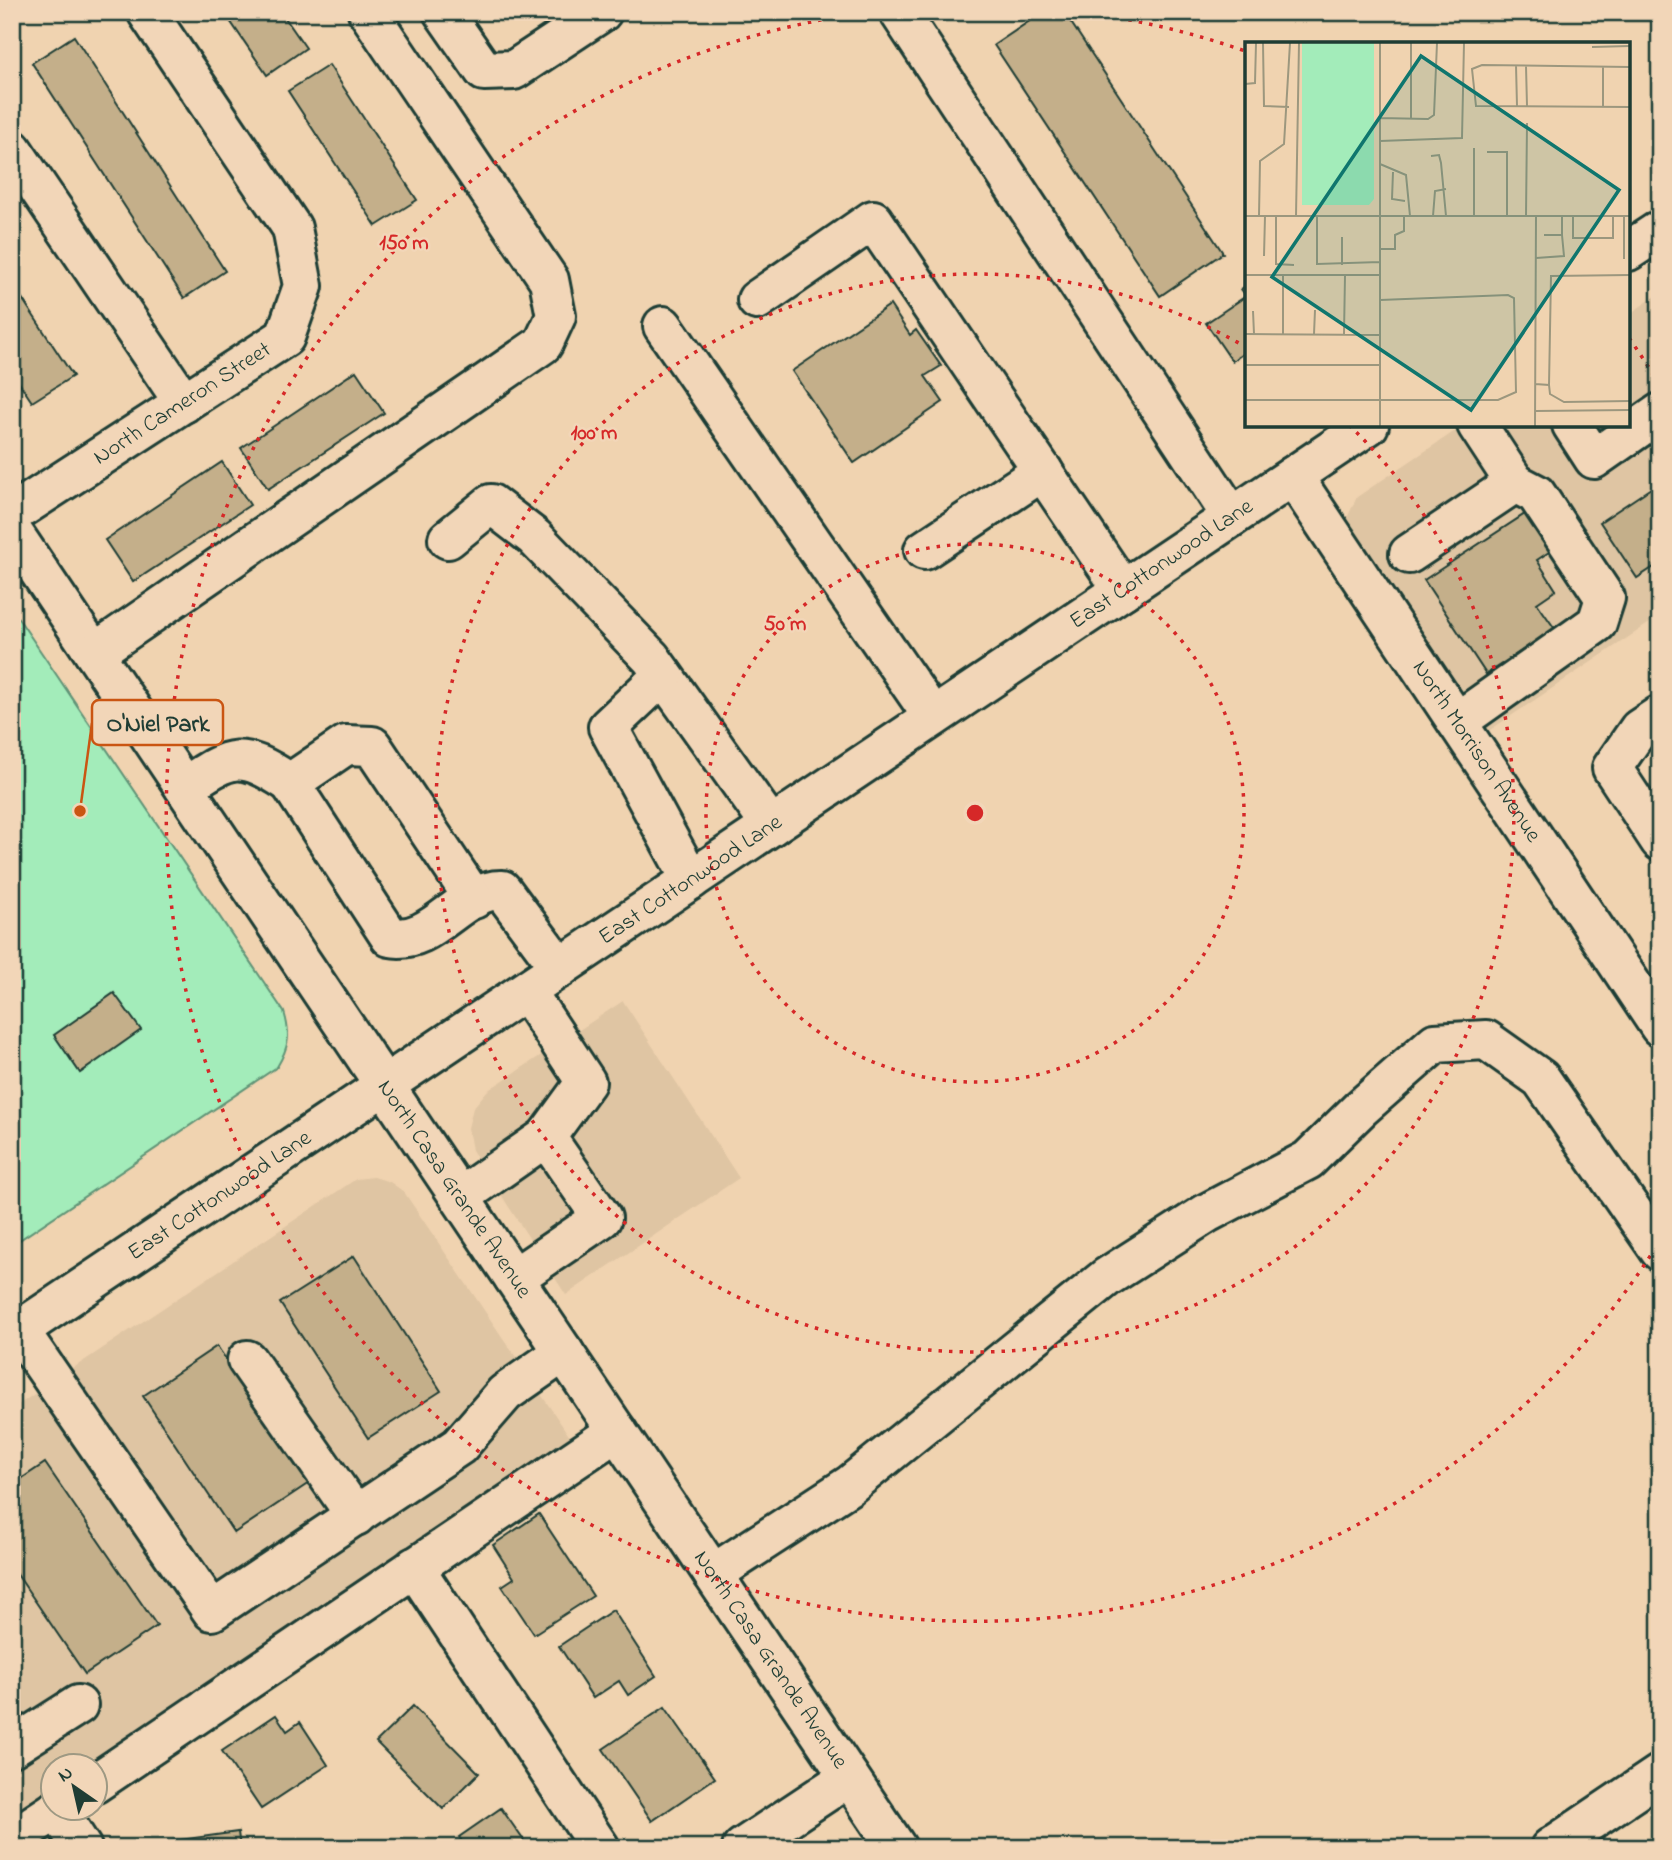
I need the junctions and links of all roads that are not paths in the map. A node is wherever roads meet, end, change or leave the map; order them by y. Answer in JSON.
{"nodes":[{"id":1,"x":147,"y":12,"type":"edge"},
{"id":2,"x":368,"y":12,"type":"edge"},
{"id":3,"x":443,"y":12,"type":"edge"},
{"id":4,"x":602,"y":12,"type":"edge"},
{"id":5,"x":899,"y":12,"type":"edge"},
{"id":6,"x":12,"y":149,"type":"edge"},
{"id":7,"x":1660,"y":230,"type":"edge"},
{"id":8,"x":1630,"y":250,"type":"edge"},
{"id":9,"x":757,"y":300,"type":"dead end"},
{"id":10,"x":663,"y":326,"type":"dead end"},
{"id":11,"x":184,"y":402,"type":"junction"},
{"id":12,"x":1660,"y":413,"type":"edge"},
{"id":13,"x":1366,"y":427,"type":"edge"},
{"id":14,"x":1478,"y":427,"type":"edge"},
{"id":15,"x":1573,"y":427,"type":"edge"},
{"id":16,"x":1043,"y":471,"type":"junction"},
{"id":17,"x":1293,"y":476,"type":"junction"},
{"id":18,"x":1515,"y":482,"type":"junction"},
{"id":19,"x":12,"y":514,"type":"edge"},
{"id":20,"x":1232,"y":517,"type":"junction"},
{"id":21,"x":12,"y":531,"type":"edge"},
{"id":22,"x":448,"y":539,"type":"dead end"},
{"id":23,"x":923,"y":550,"type":"dead end"},
{"id":24,"x":1409,"y":554,"type":"dead end"},
{"id":25,"x":1124,"y":590,"type":"junction"},
{"id":26,"x":94,"y":653,"type":"junction"},
{"id":27,"x":663,"y":675,"type":"junction"},
{"id":28,"x":1660,"y":715,"type":"edge"},
{"id":29,"x":933,"y":717,"type":"junction"},
{"id":30,"x":1457,"y":722,"type":"junction"},
{"id":31,"x":290,"y":783,"type":"junction"},
{"id":32,"x":184,"y":787,"type":"junction"},
{"id":33,"x":771,"y":826,"type":"junction"},
{"id":34,"x":1660,"y":841,"type":"edge"},
{"id":35,"x":691,"y":880,"type":"junction"},
{"id":36,"x":474,"y":899,"type":"junction"},
{"id":37,"x":560,"y":968,"type":"junction"},
{"id":38,"x":526,"y":991,"type":"junction"},
{"id":39,"x":1660,"y":1027,"type":"edge"},
{"id":40,"x":385,"y":1086,"type":"junction"},
{"id":41,"x":546,"y":1137,"type":"junction"},
{"id":42,"x":460,"y":1196,"type":"junction"},
{"id":43,"x":1660,"y":1251,"type":"edge"},
{"id":44,"x":514,"y":1278,"type":"junction"},
{"id":45,"x":15,"y":1333,"type":"edge"},
{"id":46,"x":564,"y":1352,"type":"junction"},
{"id":47,"x":247,"y":1360,"type":"dead end"},
{"id":48,"x":617,"y":1431,"type":"junction"},
{"id":49,"x":356,"y":1516,"type":"junction"},
{"id":50,"x":414,"y":1567,"type":"junction"},
{"id":51,"x":713,"y":1574,"type":"junction"},
{"id":52,"x":78,"y":1705,"type":"dead end"},
{"id":53,"x":12,"y":1747,"type":"edge"},
{"id":54,"x":1660,"y":1774,"type":"edge"},
{"id":55,"x":108,"y":1775,"type":"edge"},
{"id":56,"x":849,"y":1777,"type":"junction"},
{"id":57,"x":38,"y":1821,"type":"edge"},
{"id":58,"x":66,"y":1822,"type":"edge"},
{"id":59,"x":12,"y":1839,"type":"edge"},
{"id":60,"x":82,"y":1848,"type":"edge"},
{"id":61,"x":600,"y":1848,"type":"edge"},
{"id":62,"x":742,"y":1848,"type":"edge"},
{"id":63,"x":897,"y":1848,"type":"edge"},
{"id":64,"x":1550,"y":1848,"type":"edge"}],
"edges":[{"from":1,"to":11,"type":"street","name":"North Cameron Street"},
{"from":2,"to":26,"type":"street"},
{"from":3,"to":4,"type":"street"},
{"from":5,"to":20,"type":"street"},
{"from":6,"to":11,"type":"street"},
{"from":7,"to":8,"type":"street"},
{"from":9,"to":16,"type":"street"},
{"from":10,"to":29,"type":"street"},
{"from":11,"to":19,"type":"street","name":"North Cameron Street"},
{"from":12,"to":15,"type":"street"},
{"from":13,"to":17,"type":"street","name":"East Cottonwood Lane"},
{"from":14,"to":18,"type":"street"},
{"from":16,"to":23,"type":"street"},
{"from":16,"to":25,"type":"street"},
{"from":17,"to":20,"type":"street","name":"East Cottonwood Lane"},
{"from":17,"to":30,"type":"street","name":"North Morrison Avenue"},
{"from":18,"to":24,"type":"street"},
{"from":18,"to":30,"type":"street"},
{"from":20,"to":25,"type":"street","name":"East Cottonwood Lane"},
{"from":21,"to":26,"type":"street","name":"North Casa Grande Avenue"},
{"from":22,"to":27,"type":"street"},
{"from":25,"to":29,"type":"street","name":"East Cottonwood Lane"},
{"from":26,"to":32,"type":"street","name":"North Casa Grande Avenue"},
{"from":27,"to":33,"type":"street"},
{"from":27,"to":35,"type":"street"},
{"from":28,"to":34,"type":"street"},
{"from":29,"to":33,"type":"street","name":"East Cottonwood Lane"},
{"from":30,"to":39,"type":"street","name":"North Morrison Avenue"},
{"from":31,"to":32,"type":"street"},
{"from":31,"to":36,"type":"street"},
{"from":31,"to":36,"type":"street"},
{"from":32,"to":40,"type":"street","name":"North Casa Grande Avenue"},
{"from":33,"to":35,"type":"street","name":"East Cottonwood Lane"},
{"from":35,"to":37,"type":"street","name":"East Cottonwood Lane"},
{"from":36,"to":37,"type":"street"},
{"from":37,"to":38,"type":"street","name":"East Cottonwood Lane"},
{"from":38,"to":40,"type":"street","name":"East Cottonwood Lane"},
{"from":38,"to":41,"type":"street"},
{"from":40,"to":42,"type":"street","name":"North Casa Grande Avenue"},
{"from":40,"to":45,"type":"street","name":"East Cottonwood Lane"},
{"from":41,"to":42,"type":"street"},
{"from":41,"to":44,"type":"street"},
{"from":42,"to":44,"type":"street","name":"North Casa Grande Avenue"},
{"from":43,"to":51,"type":"street"},
{"from":44,"to":46,"type":"street","name":"North Casa Grande Avenue"},
{"from":45,"to":49,"type":"street"},
{"from":46,"to":48,"type":"street","name":"North Casa Grande Avenue"},
{"from":46,"to":49,"type":"street"},
{"from":47,"to":49,"type":"street"},
{"from":48,"to":50,"type":"street"},
{"from":48,"to":51,"type":"street","name":"North Casa Grande Avenue"},
{"from":50,"to":55,"type":"street"},
{"from":50,"to":61,"type":"street"},
{"from":51,"to":56,"type":"street","name":"North Casa Grande Avenue"},
{"from":52,"to":53,"type":"street"},
{"from":54,"to":64,"type":"street"},
{"from":56,"to":62,"type":"street"},
{"from":56,"to":63,"type":"street","name":"North Casa Grande Avenue"},
{"from":57,"to":59,"type":"street"},
{"from":58,"to":60,"type":"street"}]}
